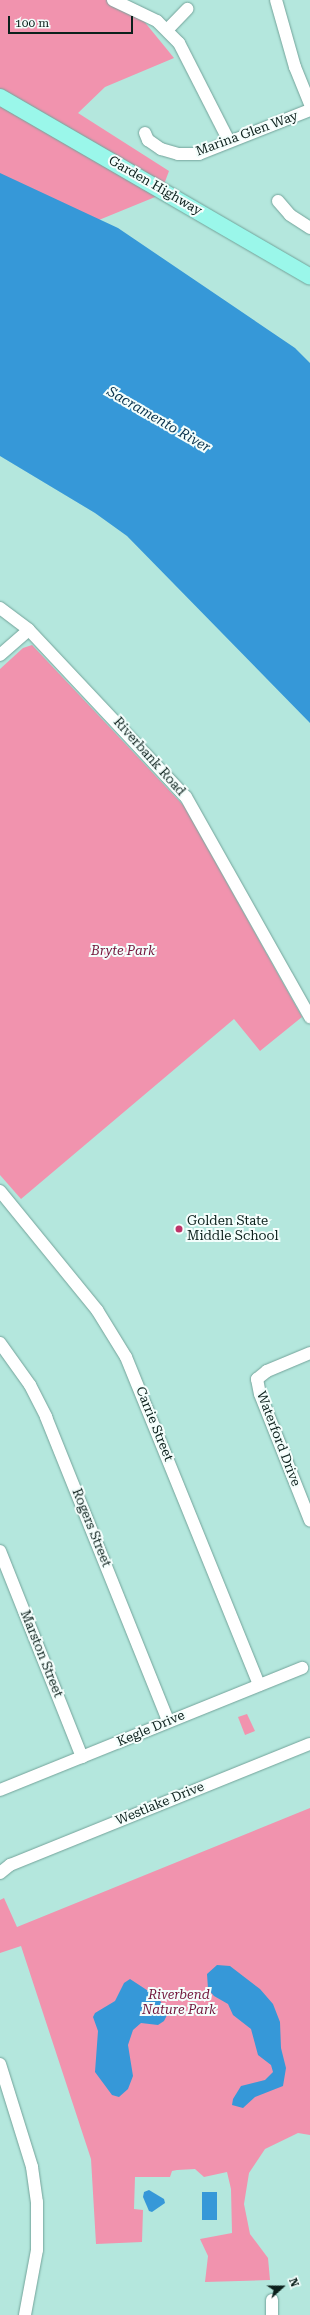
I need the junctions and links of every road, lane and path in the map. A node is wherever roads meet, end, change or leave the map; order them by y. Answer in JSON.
{"nodes":[{"id":1,"x":113,"y":0,"type":"edge"},
{"id":2,"x":276,"y":0,"type":"edge"},
{"id":3,"x":188,"y":9,"type":"dead end"},
{"id":4,"x":168,"y":29,"type":"junction"},
{"id":5,"x":0,"y":96,"type":"edge"},
{"id":6,"x":310,"y":104,"type":"edge"},
{"id":7,"x":310,"y":110,"type":"edge"},
{"id":8,"x":145,"y":133,"type":"dead end"},
{"id":9,"x":229,"y":141,"type":"junction"},
{"id":10,"x":278,"y":201,"type":"dead end"},
{"id":11,"x":310,"y":228,"type":"edge"},
{"id":12,"x":310,"y":276,"type":"edge"},
{"id":13,"x":0,"y":608,"type":"edge"},
{"id":14,"x":29,"y":630,"type":"junction"},
{"id":15,"x":0,"y":655,"type":"edge"},
{"id":16,"x":310,"y":1017,"type":"edge"},
{"id":17,"x":2,"y":1199,"type":"edge"},
{"id":18,"x":0,"y":1343,"type":"edge"},
{"id":19,"x":310,"y":1353,"type":"edge"},
{"id":20,"x":310,"y":1520,"type":"edge"},
{"id":21,"x":0,"y":1552,"type":"edge"},
{"id":22,"x":302,"y":1668,"type":"dead end"},
{"id":23,"x":259,"y":1685,"type":"junction"},
{"id":24,"x":168,"y":1721,"type":"junction"},
{"id":25,"x":310,"y":1744,"type":"edge"},
{"id":26,"x":82,"y":1757,"type":"junction"},
{"id":27,"x":0,"y":1790,"type":"edge"},
{"id":28,"x":5,"y":1865,"type":"edge"},
{"id":29,"x":0,"y":1873,"type":"edge"},
{"id":30,"x":0,"y":2064,"type":"edge"},
{"id":31,"x":272,"y":2300,"type":"dead end"},
{"id":32,"x":25,"y":2315,"type":"edge"},
{"id":33,"x":272,"y":2315,"type":"edge"}],
"edges":[{"from":1,"to":4,"type":"street"},
{"from":2,"to":6,"type":"street"},
{"from":3,"to":4,"type":"street"},
{"from":4,"to":9,"type":"street"},
{"from":5,"to":12,"type":"main road","name":"Garden Highway"},
{"from":7,"to":9,"type":"street","name":"Marina Glen Way"},
{"from":8,"to":9,"type":"street","name":"Marina Glen Way"},
{"from":10,"to":11,"type":"street"},
{"from":13,"to":14,"type":"street","name":"Riverbank Road"},
{"from":14,"to":15,"type":"street"},
{"from":14,"to":16,"type":"street","name":"Riverbank Road"},
{"from":17,"to":23,"type":"street","name":"Carrie Street"},
{"from":18,"to":24,"type":"street","name":"Rogers Street"},
{"from":19,"to":20,"type":"street","name":"Waterford Drive"},
{"from":21,"to":26,"type":"street","name":"Marston Street"},
{"from":22,"to":23,"type":"street","name":"Kegle Drive"},
{"from":23,"to":24,"type":"street","name":"Kegle Drive"},
{"from":24,"to":26,"type":"street","name":"Kegle Drive"},
{"from":25,"to":28,"type":"street","name":"Westlake Drive"},
{"from":26,"to":27,"type":"street","name":"Kegle Drive"},
{"from":28,"to":29,"type":"street","name":"Westlake Drive"},
{"from":30,"to":32,"type":"street"},
{"from":31,"to":33,"type":"street"}]}
